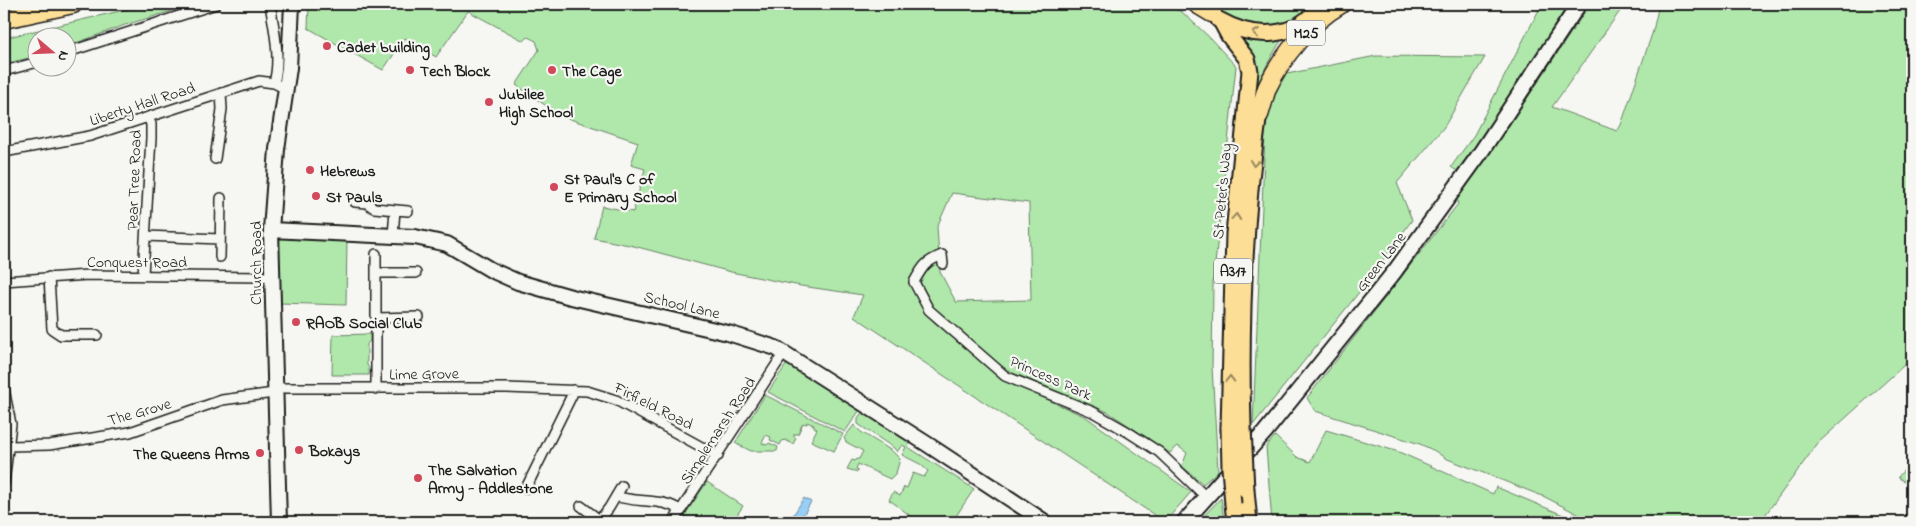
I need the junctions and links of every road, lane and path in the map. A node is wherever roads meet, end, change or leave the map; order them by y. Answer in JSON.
{"nodes":[{"id":1,"x":74,"y":4,"type":"edge"},
{"id":2,"x":216,"y":4,"type":"edge"},
{"id":3,"x":270,"y":4,"type":"edge"},
{"id":4,"x":292,"y":4,"type":"edge"},
{"id":5,"x":1341,"y":4,"type":"edge"},
{"id":6,"x":1579,"y":4,"type":"edge"},
{"id":7,"x":1322,"y":6,"type":"edge"},
{"id":8,"x":1209,"y":10,"type":"edge"},
{"id":9,"x":4,"y":18,"type":"edge"},
{"id":10,"x":1301,"y":25,"type":"junction"},
{"id":11,"x":78,"y":49,"type":"edge"},
{"id":12,"x":28,"y":65,"type":"edge"},
{"id":13,"x":4,"y":71,"type":"edge"},
{"id":14,"x":280,"y":86,"type":"junction"},
{"id":15,"x":221,"y":93,"type":"junction"},
{"id":16,"x":1259,"y":114,"type":"junction"},
{"id":17,"x":148,"y":116,"type":"junction"},
{"id":18,"x":4,"y":152,"type":"edge"},
{"id":19,"x":215,"y":159,"type":"dead end"},
{"id":20,"x":221,"y":198,"type":"dead end"},
{"id":21,"x":354,"y":202,"type":"dead end"},
{"id":22,"x":395,"y":210,"type":"junction"},
{"id":23,"x":408,"y":211,"type":"dead end"},
{"id":24,"x":271,"y":230,"type":"junction"},
{"id":25,"x":146,"y":236,"type":"junction"},
{"id":26,"x":393,"y":236,"type":"junction"},
{"id":27,"x":220,"y":239,"type":"junction"},
{"id":28,"x":376,"y":254,"type":"dead end"},
{"id":29,"x":220,"y":256,"type":"dead end"},
{"id":30,"x":943,"y":264,"type":"dead end"},
{"id":31,"x":376,"y":273,"type":"junction"},
{"id":32,"x":416,"y":273,"type":"dead end"},
{"id":33,"x":143,"y":275,"type":"junction"},
{"id":34,"x":49,"y":277,"type":"junction"},
{"id":35,"x":271,"y":278,"type":"junction"},
{"id":36,"x":4,"y":281,"type":"edge"},
{"id":37,"x":419,"y":317,"type":"dead end"},
{"id":38,"x":376,"y":318,"type":"junction"},
{"id":39,"x":97,"y":335,"type":"dead end"},
{"id":40,"x":784,"y":353,"type":"junction"},
{"id":41,"x":4,"y":389,"type":"edge"},
{"id":42,"x":376,"y":389,"type":"junction"},
{"id":43,"x":573,"y":390,"type":"junction"},
{"id":44,"x":274,"y":391,"type":"junction"},
{"id":45,"x":1236,"y":428,"type":"junction"},
{"id":46,"x":9,"y":446,"type":"junction"},
{"id":47,"x":718,"y":456,"type":"junction"},
{"id":48,"x":4,"y":483,"type":"edge"},
{"id":49,"x":622,"y":486,"type":"dead end"},
{"id":50,"x":526,"y":488,"type":"dead end"},
{"id":51,"x":616,"y":496,"type":"junction"},
{"id":52,"x":1206,"y":497,"type":"junction"},
{"id":53,"x":581,"y":506,"type":"dead end"},
{"id":54,"x":681,"y":511,"type":"junction"},
{"id":55,"x":595,"y":520,"type":"edge"},
{"id":56,"x":279,"y":522,"type":"edge"},
{"id":57,"x":673,"y":522,"type":"edge"},
{"id":58,"x":1045,"y":522,"type":"edge"},
{"id":59,"x":1184,"y":522,"type":"edge"},
{"id":60,"x":1234,"y":522,"type":"edge"},
{"id":61,"x":1249,"y":522,"type":"edge"}],
"edges":[{"from":1,"to":9,"type":"highway"},
{"from":2,"to":11,"type":"street"},
{"from":3,"to":14,"type":"street","name":"Church Road"},
{"from":4,"to":14,"type":"street","name":"Church Road"},
{"from":5,"to":16,"type":"highway","number":"M25"},
{"from":6,"to":52,"type":"street","name":"Green Lane"},
{"from":7,"to":10,"type":"main road","name":"St Peter's Way"},
{"from":10,"to":8,"type":"main road","one_way":true},
{"from":45,"to":8,"type":"main road","name":"St Peter's Way","number":"A317","one_way":true},
{"from":10,"to":16,"type":"main road","name":"St Peter's Way","number":"A317"},
{"from":12,"to":13,"type":"street"},
{"from":14,"to":15,"type":"street","name":"Liberty Hall Road"},
{"from":14,"to":24,"type":"street","name":"Church Road"},
{"from":15,"to":17,"type":"street","name":"Liberty Hall Road"},
{"from":15,"to":19,"type":"street"},
{"from":16,"to":45,"type":"main road","name":"St Peter's Way","number":"A317","one_way":true},
{"from":17,"to":18,"type":"street","name":"Liberty Hall Road"},
{"from":17,"to":25,"type":"street","name":"Pear Tree Road"},
{"from":20,"to":27,"type":"street"},
{"from":21,"to":22,"type":"street"},
{"from":22,"to":23,"type":"street"},
{"from":22,"to":26,"type":"street"},
{"from":24,"to":26,"type":"street","name":"School Lane"},
{"from":24,"to":35,"type":"street","name":"Church Road"},
{"from":25,"to":27,"type":"street"},
{"from":25,"to":33,"type":"street","name":"Pear Tree Road"},
{"from":26,"to":40,"type":"street","name":"School Lane"},
{"from":27,"to":29,"type":"street"},
{"from":28,"to":31,"type":"street"},
{"from":30,"to":52,"type":"street","name":"Princess Park"},
{"from":31,"to":32,"type":"street"},
{"from":31,"to":38,"type":"street"},
{"from":33,"to":34,"type":"street","name":"Conquest Road"},
{"from":33,"to":35,"type":"street","name":"Conquest Road"},
{"from":34,"to":36,"type":"street","name":"Conquest Road"},
{"from":34,"to":39,"type":"street"},
{"from":35,"to":44,"type":"street","name":"Church Road"},
{"from":37,"to":38,"type":"street"},
{"from":38,"to":42,"type":"street"},
{"from":40,"to":47,"type":"street","name":"Simplemarsh Road"},
{"from":40,"to":58,"type":"street","name":"School Lane"},
{"from":41,"to":46,"type":"street"},
{"from":42,"to":43,"type":"street","name":"Lime Grove"},
{"from":42,"to":44,"type":"street","name":"Lime Grove"},
{"from":43,"to":47,"type":"street","name":"Firfield Road"},
{"from":43,"to":50,"type":"street"},
{"from":44,"to":46,"type":"street","name":"The Grove"},
{"from":44,"to":56,"type":"street","name":"Church Road"},
{"from":45,"to":60,"type":"main road","name":"St Peter's Way","number":"A317","bridge":true},
{"from":45,"to":61,"type":"main road","name":"St Peter's Way","number":"A317","bridge":true},
{"from":46,"to":48,"type":"street"},
{"from":47,"to":54,"type":"street","name":"Simplemarsh Road"},
{"from":49,"to":51,"type":"street"},
{"from":51,"to":54,"type":"street"},
{"from":51,"to":55,"type":"street"},
{"from":52,"to":59,"type":"street","name":"Green Lane"},
{"from":53,"to":55,"type":"street"},
{"from":54,"to":57,"type":"street","name":"Simplemarsh Road"}]}
